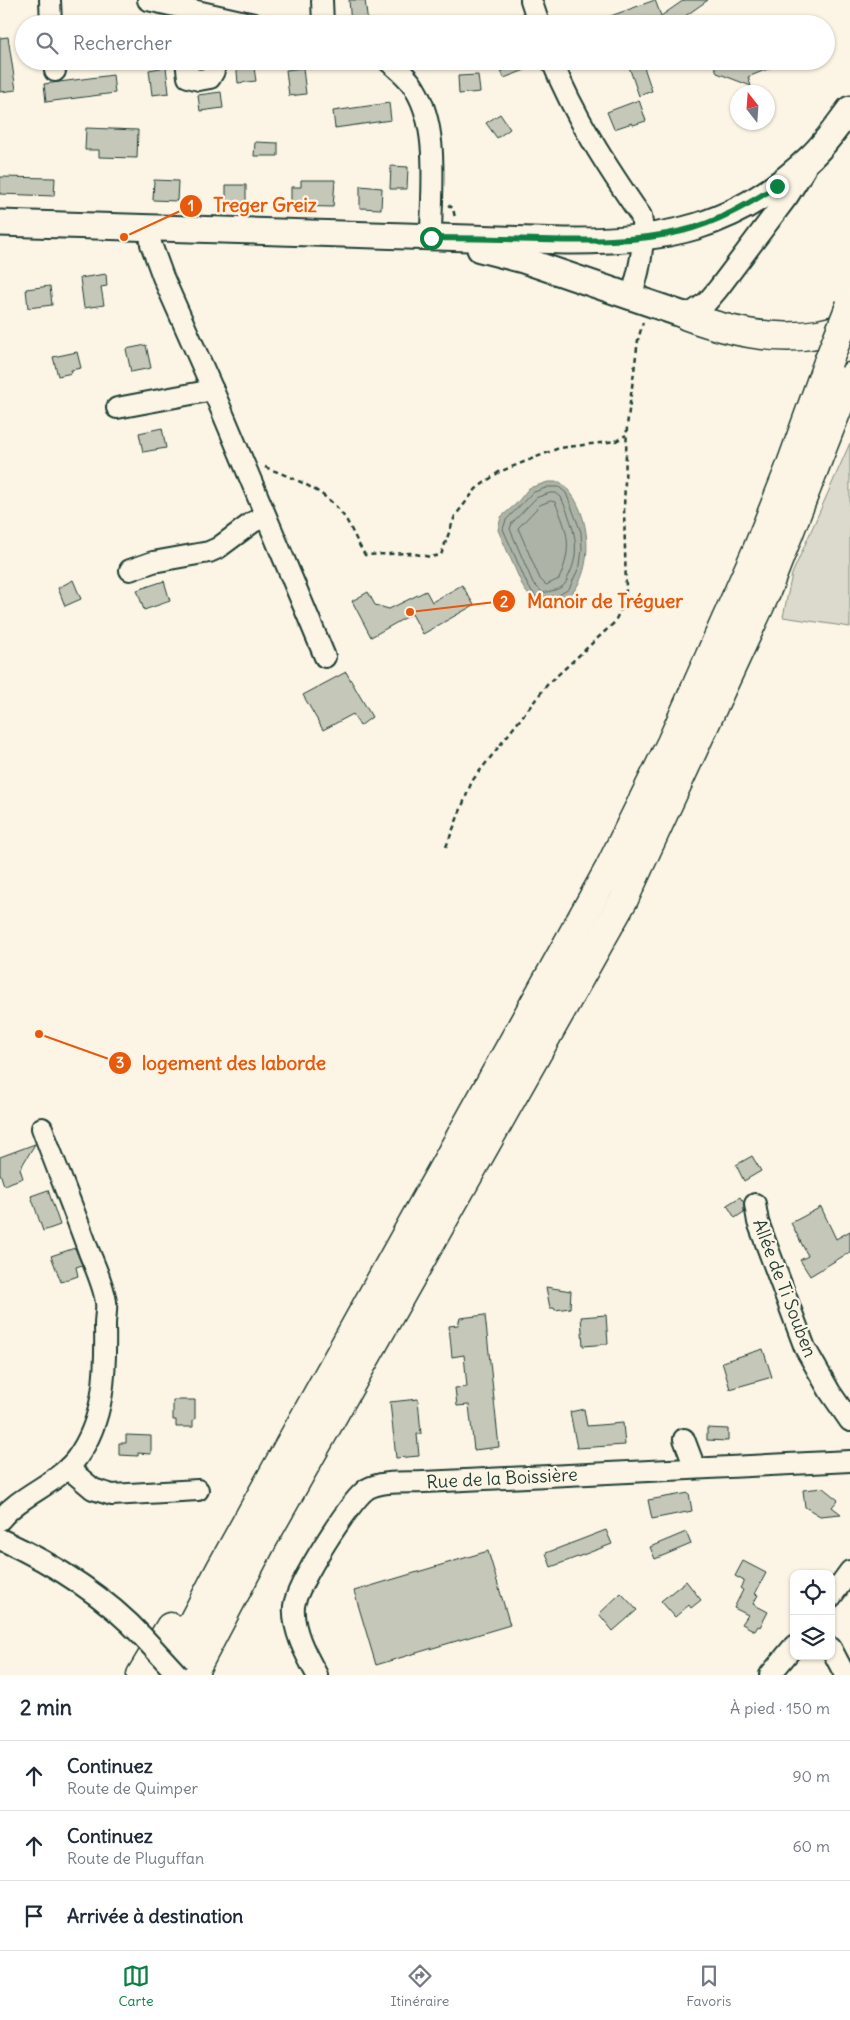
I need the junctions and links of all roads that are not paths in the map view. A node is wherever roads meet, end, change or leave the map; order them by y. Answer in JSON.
{"nodes":[{"id":1,"x":50,"y":0,"type":"edge"},
{"id":2,"x":148,"y":0,"type":"edge"},
{"id":3,"x":322,"y":0,"type":"edge"},
{"id":4,"x":531,"y":0,"type":"edge"},
{"id":5,"x":51,"y":15,"type":"edge"},
{"id":6,"x":180,"y":15,"type":"edge"},
{"id":7,"x":323,"y":15,"type":"edge"},
{"id":8,"x":536,"y":15,"type":"edge"},
{"id":9,"x":187,"y":70,"type":"edge"},
{"id":10,"x":214,"y":70,"type":"edge"},
{"id":11,"x":397,"y":70,"type":"edge"},
{"id":12,"x":556,"y":70,"type":"edge"},
{"id":13,"x":850,"y":109,"type":"edge"},
{"id":14,"x":812,"y":156,"type":"junction"},
{"id":15,"x":0,"y":223,"type":"edge"},
{"id":16,"x":150,"y":228,"type":"junction"},
{"id":17,"x":431,"y":238,"type":"junction"},
{"id":18,"x":642,"y":238,"type":"junction"},
{"id":19,"x":640,"y":301,"type":"junction"},
{"id":20,"x":850,"y":306,"type":"edge"},
{"id":21,"x":687,"y":316,"type":"junction"},
{"id":22,"x":850,"y":325,"type":"edge"},
{"id":23,"x":839,"y":370,"type":"edge"},
{"id":24,"x":213,"y":390,"type":"junction"},
{"id":25,"x":118,"y":408,"type":"dead end"},
{"id":26,"x":265,"y":517,"type":"junction"},
{"id":27,"x":130,"y":570,"type":"dead end"},
{"id":28,"x":325,"y":657,"type":"dead end"},
{"id":29,"x":42,"y":1128,"type":"dead end"},
{"id":30,"x":755,"y":1204,"type":"dead end"},
{"id":31,"x":850,"y":1421,"type":"edge"},
{"id":32,"x":684,"y":1439,"type":"dead end"},
{"id":33,"x":850,"y":1462,"type":"edge"},
{"id":34,"x":68,"y":1468,"type":"junction"},
{"id":35,"x":695,"y":1468,"type":"junction"},
{"id":36,"x":198,"y":1490,"type":"dead end"},
{"id":37,"x":0,"y":1520,"type":"edge"},
{"id":38,"x":0,"y":1539,"type":"edge"},
{"id":39,"x":222,"y":1568,"type":"junction"},
{"id":40,"x":850,"y":1571,"type":"edge"},
{"id":41,"x":835,"y":1592,"type":"edge"},
{"id":42,"x":790,"y":1651,"type":"edge"},
{"id":43,"x":835,"y":1656,"type":"edge"},
{"id":44,"x":141,"y":1675,"type":"edge"},
{"id":45,"x":165,"y":1675,"type":"edge"},
{"id":46,"x":178,"y":1675,"type":"edge"},
{"id":47,"x":192,"y":1675,"type":"edge"},
{"id":48,"x":317,"y":1675,"type":"edge"},
{"id":49,"x":770,"y":1675,"type":"edge"},
{"id":50,"x":845,"y":1675,"type":"edge"}],
"edges":[{"from":1,"to":5,"type":"street"},
{"from":2,"to":6,"type":"street"},
{"from":3,"to":7,"type":"street"},
{"from":4,"to":8,"type":"street"},
{"from":9,"to":10,"type":"street"},
{"from":11,"to":17,"type":"street"},
{"from":12,"to":18,"type":"street"},
{"from":13,"to":14,"type":"main road"},
{"from":14,"to":18,"type":"main road"},
{"from":14,"to":21,"type":"street"},
{"from":15,"to":16,"type":"main road"},
{"from":16,"to":17,"type":"main road"},
{"from":16,"to":24,"type":"street"},
{"from":17,"to":18,"type":"main road"},
{"from":17,"to":19,"type":"main road"},
{"from":18,"to":19,"type":"street"},
{"from":19,"to":21,"type":"main road"},
{"from":20,"to":23,"type":"highway","bridge":true},
{"from":21,"to":22,"type":"highway"},
{"from":23,"to":39,"type":"highway"},
{"from":23,"to":47,"type":"highway"},
{"from":24,"to":25,"type":"street"},
{"from":24,"to":26,"type":"street"},
{"from":26,"to":27,"type":"street"},
{"from":26,"to":28,"type":"street"},
{"from":29,"to":34,"type":"street"},
{"from":30,"to":31,"type":"street","name":"Allée de Ti Souben"},
{"from":32,"to":35,"type":"street"},
{"from":33,"to":35,"type":"street","name":"Rue de la Boissière"},
{"from":34,"to":36,"type":"street"},
{"from":34,"to":37,"type":"street"},
{"from":35,"to":48,"type":"street","name":"Rue de la Boissière"},
{"from":38,"to":46,"type":"street","bridge":true},
{"from":39,"to":44,"type":"highway"},
{"from":39,"to":45,"type":"highway"},
{"from":40,"to":41,"type":"street"},
{"from":42,"to":49,"type":"street"},
{"from":43,"to":50,"type":"street"}]}
